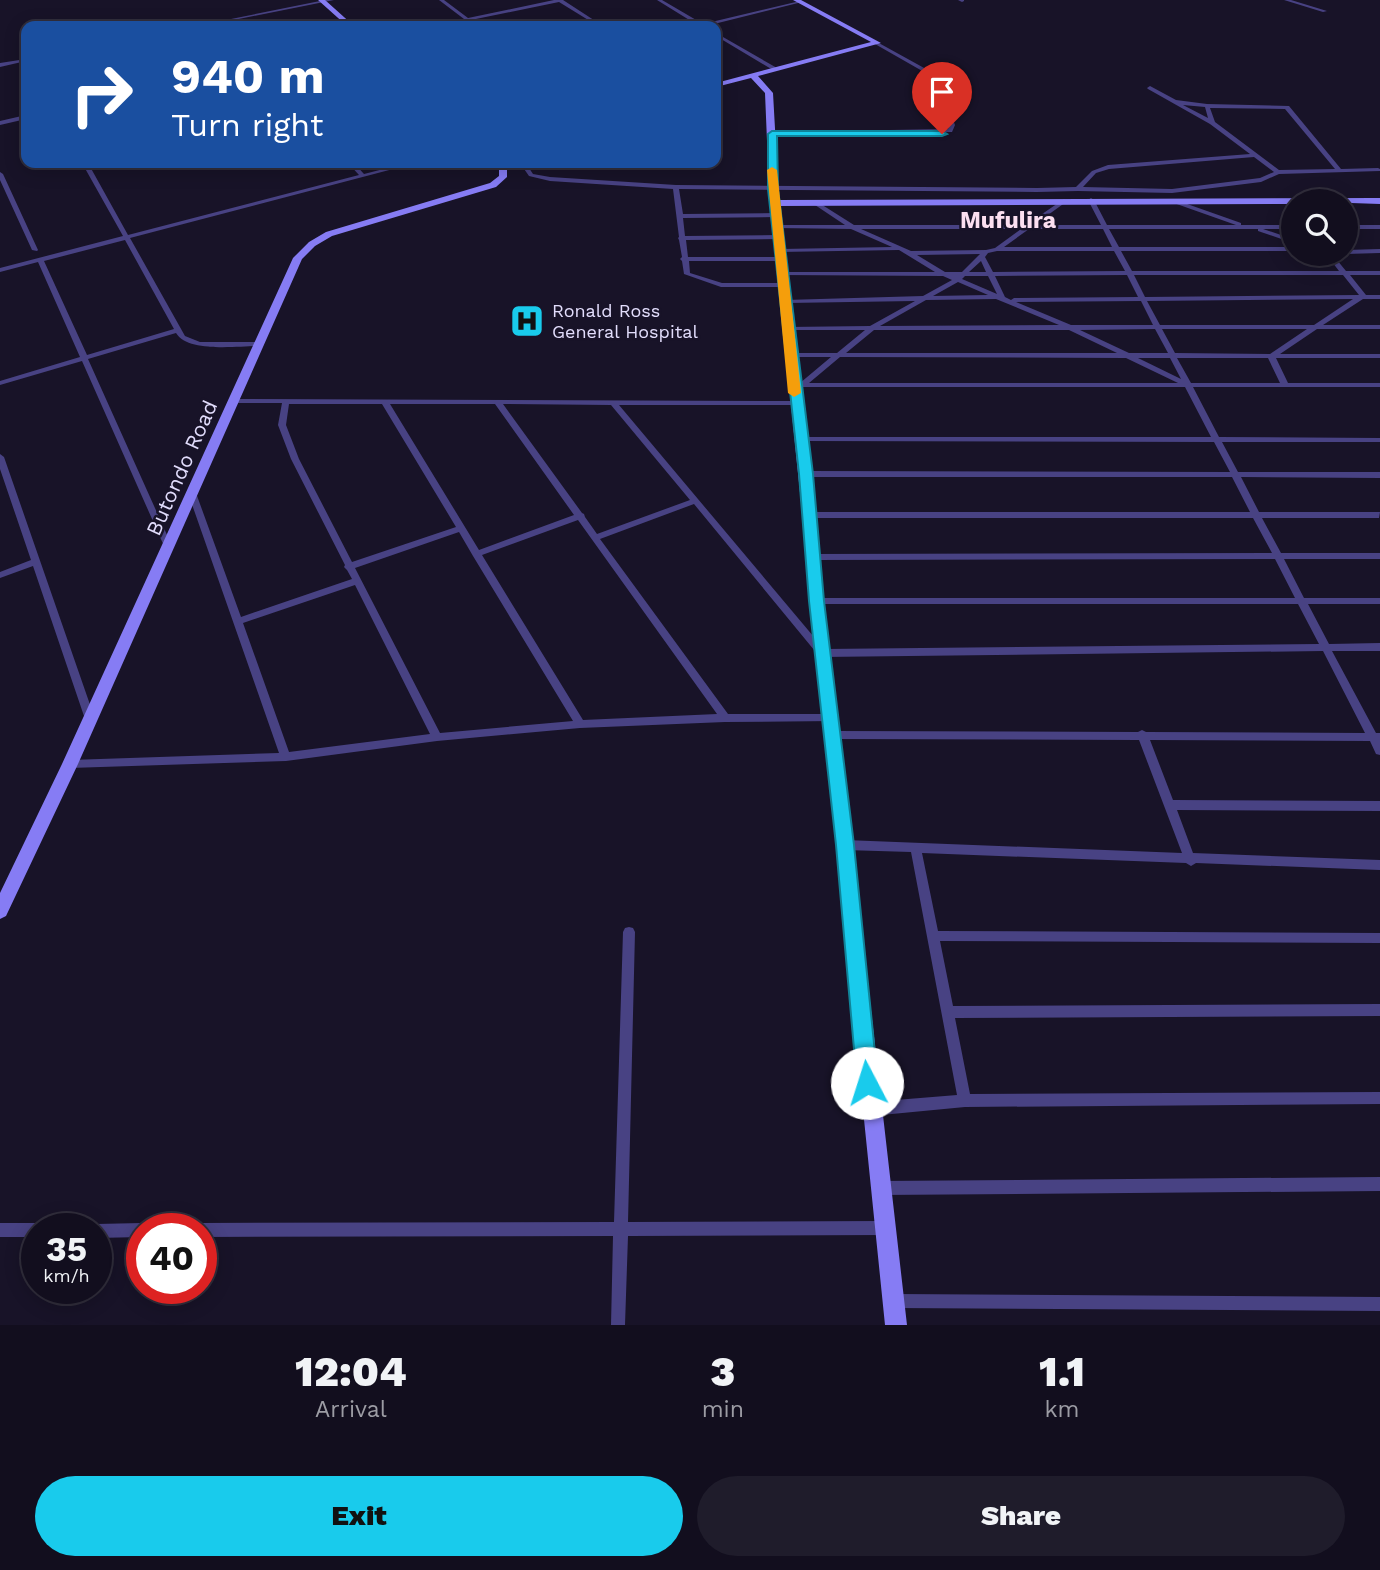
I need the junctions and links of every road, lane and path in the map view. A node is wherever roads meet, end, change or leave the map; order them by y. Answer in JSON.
{"nodes":[{"id":1,"x":332,"y":0,"type":"edge"},
{"id":2,"x":442,"y":0,"type":"edge"},
{"id":3,"x":560,"y":0,"type":"edge"},
{"id":4,"x":659,"y":0,"type":"edge"},
{"id":5,"x":1286,"y":0,"type":"edge"},
{"id":6,"x":322,"y":1,"type":"edge"},
{"id":7,"x":798,"y":1,"type":"edge"},
{"id":8,"x":1325,"y":11,"type":"dead end"},
{"id":9,"x":468,"y":20,"type":"junction"},
{"id":10,"x":224,"y":21,"type":"edge"},
{"id":11,"x":345,"y":21,"type":"edge"},
{"id":12,"x":463,"y":21,"type":"edge"},
{"id":13,"x":593,"y":21,"type":"edge"},
{"id":14,"x":694,"y":21,"type":"edge"},
{"id":15,"x":721,"y":21,"type":"edge"},
{"id":16,"x":721,"y":37,"type":"edge"},
{"id":17,"x":877,"y":43,"type":"junction"},
{"id":18,"x":21,"y":61,"type":"edge"},
{"id":19,"x":0,"y":65,"type":"edge"},
{"id":20,"x":775,"y":69,"type":"junction"},
{"id":21,"x":753,"y":76,"type":"junction"},
{"id":22,"x":721,"y":84,"type":"edge"},
{"id":23,"x":1150,"y":88,"type":"dead end"},
{"id":24,"x":1176,"y":102,"type":"junction"},
{"id":25,"x":1208,"y":106,"type":"junction"},
{"id":26,"x":21,"y":118,"type":"edge"},
{"id":27,"x":0,"y":123,"type":"edge"},
{"id":28,"x":1212,"y":123,"type":"junction"},
{"id":29,"x":772,"y":134,"type":"junction"},
{"id":30,"x":1254,"y":155,"type":"junction"},
{"id":31,"x":88,"y":168,"type":"edge"},
{"id":32,"x":356,"y":168,"type":"edge"},
{"id":33,"x":394,"y":168,"type":"edge"},
{"id":34,"x":503,"y":168,"type":"edge"},
{"id":35,"x":526,"y":168,"type":"edge"},
{"id":36,"x":1338,"y":169,"type":"junction"},
{"id":37,"x":1378,"y":170,"type":"edge"},
{"id":38,"x":1278,"y":172,"type":"junction"},
{"id":39,"x":0,"y":174,"type":"edge"},
{"id":40,"x":363,"y":176,"type":"junction"},
{"id":41,"x":676,"y":187,"type":"junction"},
{"id":42,"x":1079,"y":189,"type":"junction"},
{"id":43,"x":1091,"y":200,"type":"junction"},
{"id":44,"x":1064,"y":201,"type":"junction"},
{"id":45,"x":1173,"y":201,"type":"junction"},
{"id":46,"x":1380,"y":201,"type":"edge"},
{"id":47,"x":814,"y":202,"type":"junction"},
{"id":48,"x":680,"y":216,"type":"junction"},
{"id":49,"x":778,"y":226,"type":"junction"},
{"id":50,"x":1105,"y":227,"type":"junction"},
{"id":51,"x":1248,"y":227,"type":"junction"},
{"id":52,"x":1281,"y":227,"type":"edge"},
{"id":53,"x":1358,"y":227,"type":"edge"},
{"id":54,"x":1380,"y":227,"type":"edge"},
{"id":55,"x":854,"y":228,"type":"junction"},
{"id":56,"x":1026,"y":228,"type":"junction"},
{"id":57,"x":1281,"y":237,"type":"edge"},
{"id":58,"x":126,"y":238,"type":"junction"},
{"id":59,"x":681,"y":238,"type":"junction"},
{"id":60,"x":901,"y":249,"type":"junction"},
{"id":61,"x":997,"y":249,"type":"junction"},
{"id":62,"x":1281,"y":249,"type":"edge"},
{"id":63,"x":35,"y":250,"type":"dead end"},
{"id":64,"x":1117,"y":250,"type":"junction"},
{"id":65,"x":1380,"y":251,"type":"edge"},
{"id":66,"x":1358,"y":252,"type":"edge"},
{"id":67,"x":910,"y":253,"type":"junction"},
{"id":68,"x":984,"y":254,"type":"junction"},
{"id":69,"x":40,"y":259,"type":"junction"},
{"id":70,"x":683,"y":259,"type":"junction"},
{"id":71,"x":1340,"y":266,"type":"edge"},
{"id":72,"x":0,"y":270,"type":"edge"},
{"id":73,"x":966,"y":272,"type":"junction"},
{"id":74,"x":1380,"y":272,"type":"edge"},
{"id":75,"x":942,"y":273,"type":"junction"},
{"id":76,"x":991,"y":273,"type":"junction"},
{"id":77,"x":1129,"y":273,"type":"junction"},
{"id":78,"x":1347,"y":273,"type":"junction"},
{"id":79,"x":957,"y":279,"type":"junction"},
{"id":80,"x":784,"y":280,"type":"junction"},
{"id":81,"x":1363,"y":296,"type":"junction"},
{"id":82,"x":1380,"y":296,"type":"edge"},
{"id":83,"x":923,"y":299,"type":"junction"},
{"id":84,"x":1006,"y":299,"type":"junction"},
{"id":85,"x":1143,"y":299,"type":"junction"},
{"id":86,"x":787,"y":301,"type":"junction"},
{"id":87,"x":873,"y":327,"type":"junction"},
{"id":88,"x":1069,"y":327,"type":"junction"},
{"id":89,"x":1157,"y":327,"type":"junction"},
{"id":90,"x":1380,"y":327,"type":"edge"},
{"id":91,"x":789,"y":328,"type":"junction"},
{"id":92,"x":1315,"y":328,"type":"junction"},
{"id":93,"x":176,"y":331,"type":"junction"},
{"id":94,"x":258,"y":344,"type":"junction"},
{"id":95,"x":790,"y":355,"type":"junction"},
{"id":96,"x":837,"y":355,"type":"junction"},
{"id":97,"x":1126,"y":356,"type":"junction"},
{"id":98,"x":1173,"y":356,"type":"junction"},
{"id":99,"x":1271,"y":356,"type":"junction"},
{"id":100,"x":1380,"y":356,"type":"edge"},
{"id":101,"x":83,"y":359,"type":"junction"},
{"id":102,"x":0,"y":383,"type":"edge"},
{"id":103,"x":797,"y":385,"type":"junction"},
{"id":104,"x":1188,"y":385,"type":"junction"},
{"id":105,"x":1285,"y":385,"type":"junction"},
{"id":106,"x":1380,"y":385,"type":"edge"},
{"id":107,"x":286,"y":400,"type":"junction"},
{"id":108,"x":233,"y":401,"type":"junction"},
{"id":109,"x":384,"y":401,"type":"junction"},
{"id":110,"x":497,"y":402,"type":"junction"},
{"id":111,"x":614,"y":403,"type":"junction"},
{"id":112,"x":795,"y":403,"type":"junction"},
{"id":113,"x":802,"y":439,"type":"junction"},
{"id":114,"x":1217,"y":440,"type":"junction"},
{"id":115,"x":1380,"y":440,"type":"edge"},
{"id":116,"x":0,"y":457,"type":"edge"},
{"id":117,"x":806,"y":474,"type":"junction"},
{"id":118,"x":1235,"y":475,"type":"junction"},
{"id":119,"x":1380,"y":475,"type":"edge"},
{"id":120,"x":192,"y":494,"type":"junction"},
{"id":121,"x":694,"y":501,"type":"junction"},
{"id":122,"x":1256,"y":514,"type":"junction"},
{"id":123,"x":808,"y":515,"type":"junction"},
{"id":124,"x":1379,"y":515,"type":"edge"},
{"id":125,"x":581,"y":516,"type":"junction"},
{"id":126,"x":461,"y":528,"type":"junction"},
{"id":127,"x":596,"y":537,"type":"junction"},
{"id":128,"x":169,"y":546,"type":"junction"},
{"id":129,"x":477,"y":554,"type":"junction"},
{"id":130,"x":813,"y":556,"type":"junction"},
{"id":131,"x":1278,"y":556,"type":"junction"},
{"id":132,"x":1380,"y":556,"type":"edge"},
{"id":133,"x":36,"y":562,"type":"junction"},
{"id":134,"x":348,"y":567,"type":"junction"},
{"id":135,"x":0,"y":575,"type":"edge"},
{"id":136,"x":355,"y":581,"type":"junction"},
{"id":137,"x":816,"y":601,"type":"junction"},
{"id":138,"x":1301,"y":601,"type":"junction"},
{"id":139,"x":1380,"y":601,"type":"edge"},
{"id":140,"x":239,"y":621,"type":"junction"},
{"id":141,"x":1326,"y":647,"type":"junction"},
{"id":142,"x":1380,"y":647,"type":"edge"},
{"id":143,"x":822,"y":653,"type":"junction"},
{"id":144,"x":725,"y":718,"type":"junction"},
{"id":145,"x":830,"y":718,"type":"junction"},
{"id":146,"x":90,"y":719,"type":"junction"},
{"id":147,"x":580,"y":724,"type":"junction"},
{"id":148,"x":1142,"y":734,"type":"junction"},
{"id":149,"x":833,"y":735,"type":"junction"},
{"id":150,"x":437,"y":737,"type":"junction"},
{"id":151,"x":1377,"y":737,"type":"edge"},
{"id":152,"x":1380,"y":751,"type":"edge"},
{"id":153,"x":286,"y":757,"type":"junction"},
{"id":154,"x":71,"y":764,"type":"junction"},
{"id":155,"x":1169,"y":805,"type":"junction"},
{"id":156,"x":1380,"y":806,"type":"edge"},
{"id":157,"x":845,"y":845,"type":"junction"},
{"id":158,"x":916,"y":849,"type":"junction"},
{"id":159,"x":1191,"y":861,"type":"junction"},
{"id":160,"x":1380,"y":865,"type":"edge"},
{"id":161,"x":0,"y":911,"type":"edge"},
{"id":162,"x":629,"y":932,"type":"dead end"},
{"id":163,"x":934,"y":936,"type":"junction"},
{"id":164,"x":1380,"y":937,"type":"edge"},
{"id":165,"x":1380,"y":1010,"type":"edge"},
{"id":166,"x":948,"y":1012,"type":"junction"},
{"id":167,"x":1380,"y":1098,"type":"edge"},
{"id":168,"x":965,"y":1101,"type":"junction"},
{"id":169,"x":870,"y":1109,"type":"junction"},
{"id":170,"x":1380,"y":1184,"type":"edge"},
{"id":171,"x":879,"y":1188,"type":"junction"},
{"id":172,"x":619,"y":1228,"type":"junction"},
{"id":173,"x":884,"y":1228,"type":"junction"},
{"id":174,"x":0,"y":1230,"type":"edge"},
{"id":175,"x":21,"y":1230,"type":"edge"},
{"id":176,"x":217,"y":1230,"type":"edge"},
{"id":177,"x":893,"y":1301,"type":"junction"},
{"id":178,"x":1380,"y":1304,"type":"edge"},
{"id":179,"x":618,"y":1325,"type":"edge"},
{"id":180,"x":895,"y":1325,"type":"edge"}],
"edges":[{"from":1,"to":6,"type":"street"},
{"from":2,"to":9,"type":"street"},
{"from":3,"to":9,"type":"street"},
{"from":3,"to":13,"type":"street"},
{"from":4,"to":14,"type":"street"},
{"from":5,"to":8,"type":"street"},
{"from":6,"to":10,"type":"street"},
{"from":6,"to":11,"type":"street"},
{"from":7,"to":15,"type":"street"},
{"from":7,"to":17,"type":"street"},
{"from":9,"to":12,"type":"street"},
{"from":16,"to":20,"type":"street"},
{"from":17,"to":20,"type":"street"},
{"from":17,"to":29,"type":"street"},
{"from":18,"to":19,"type":"street"},
{"from":20,"to":21,"type":"street"},
{"from":21,"to":22,"type":"street"},
{"from":21,"to":29,"type":"street"},
{"from":23,"to":24,"type":"street"},
{"from":24,"to":25,"type":"street"},
{"from":24,"to":28,"type":"street"},
{"from":25,"to":28,"type":"street"},
{"from":25,"to":36,"type":"street"},
{"from":26,"to":27,"type":"street"},
{"from":28,"to":30,"type":"street"},
{"from":29,"to":49,"type":"street"},
{"from":30,"to":38,"type":"street"},
{"from":30,"to":42,"type":"street"},
{"from":31,"to":58,"type":"street"},
{"from":32,"to":40,"type":"street"},
{"from":33,"to":40,"type":"street"},
{"from":34,"to":94,"type":"street","name":"Butondo Road"},
{"from":35,"to":41,"type":"street"},
{"from":36,"to":37,"type":"street"},
{"from":36,"to":38,"type":"street"},
{"from":38,"to":42,"type":"street"},
{"from":39,"to":63,"type":"street"},
{"from":40,"to":58,"type":"street"},
{"from":41,"to":48,"type":"street"},
{"from":41,"to":49,"type":"street"},
{"from":42,"to":49,"type":"street"},
{"from":43,"to":44,"type":"street"},
{"from":43,"to":45,"type":"street"},
{"from":43,"to":50,"type":"street"},
{"from":44,"to":47,"type":"street"},
{"from":44,"to":56,"type":"street"},
{"from":45,"to":46,"type":"street"},
{"from":45,"to":51,"type":"street"},
{"from":47,"to":49,"type":"street"},
{"from":47,"to":55,"type":"street"},
{"from":48,"to":49,"type":"street"},
{"from":48,"to":59,"type":"street"},
{"from":49,"to":55,"type":"street"},
{"from":49,"to":59,"type":"street"},
{"from":49,"to":60,"type":"street"},
{"from":49,"to":70,"type":"street"},
{"from":49,"to":80,"type":"street"},
{"from":50,"to":51,"type":"street"},
{"from":50,"to":56,"type":"street"},
{"from":50,"to":64,"type":"street"},
{"from":51,"to":52,"type":"street"},
{"from":51,"to":57,"type":"street"},
{"from":53,"to":54,"type":"street"},
{"from":55,"to":56,"type":"street"},
{"from":55,"to":60,"type":"street"},
{"from":56,"to":61,"type":"street"},
{"from":58,"to":69,"type":"street"},
{"from":58,"to":93,"type":"street"},
{"from":59,"to":70,"type":"street"},
{"from":60,"to":67,"type":"street"},
{"from":61,"to":64,"type":"street"},
{"from":61,"to":68,"type":"street"},
{"from":62,"to":64,"type":"street"},
{"from":64,"to":77,"type":"street"},
{"from":65,"to":66,"type":"street"},
{"from":67,"to":68,"type":"street"},
{"from":67,"to":75,"type":"street"},
{"from":68,"to":73,"type":"street"},
{"from":68,"to":76,"type":"street"},
{"from":69,"to":72,"type":"street"},
{"from":69,"to":101,"type":"street"},
{"from":70,"to":80,"type":"street"},
{"from":71,"to":78,"type":"street"},
{"from":73,"to":75,"type":"street"},
{"from":73,"to":76,"type":"street"},
{"from":73,"to":79,"type":"street"},
{"from":74,"to":78,"type":"street"},
{"from":75,"to":79,"type":"street"},
{"from":75,"to":80,"type":"street"},
{"from":76,"to":77,"type":"street"},
{"from":76,"to":84,"type":"street"},
{"from":77,"to":78,"type":"street"},
{"from":77,"to":85,"type":"street"},
{"from":78,"to":81,"type":"street"},
{"from":79,"to":83,"type":"street"},
{"from":79,"to":84,"type":"street"},
{"from":80,"to":86,"type":"street"},
{"from":81,"to":82,"type":"street"},
{"from":81,"to":85,"type":"street"},
{"from":81,"to":92,"type":"street"},
{"from":83,"to":84,"type":"street"},
{"from":83,"to":86,"type":"street"},
{"from":83,"to":87,"type":"street"},
{"from":84,"to":85,"type":"street"},
{"from":84,"to":88,"type":"street"},
{"from":85,"to":89,"type":"street"},
{"from":86,"to":91,"type":"street"},
{"from":87,"to":88,"type":"street"},
{"from":87,"to":91,"type":"street"},
{"from":87,"to":96,"type":"street"},
{"from":88,"to":89,"type":"street"},
{"from":88,"to":97,"type":"street"},
{"from":89,"to":92,"type":"street"},
{"from":89,"to":98,"type":"street"},
{"from":90,"to":92,"type":"street"},
{"from":91,"to":95,"type":"street"},
{"from":92,"to":99,"type":"street"},
{"from":93,"to":94,"type":"street"},
{"from":93,"to":101,"type":"street"},
{"from":94,"to":108,"type":"street","name":"Butondo Road"},
{"from":95,"to":96,"type":"street"},
{"from":95,"to":103,"type":"street"},
{"from":96,"to":97,"type":"street"},
{"from":96,"to":103,"type":"street"},
{"from":97,"to":98,"type":"street"},
{"from":97,"to":104,"type":"street"},
{"from":98,"to":99,"type":"street"},
{"from":98,"to":104,"type":"street"},
{"from":99,"to":100,"type":"street"},
{"from":99,"to":105,"type":"street"},
{"from":101,"to":102,"type":"street"},
{"from":101,"to":128,"type":"street"},
{"from":103,"to":104,"type":"street"},
{"from":103,"to":112,"type":"street"},
{"from":104,"to":105,"type":"street"},
{"from":104,"to":114,"type":"street"},
{"from":105,"to":106,"type":"street"},
{"from":107,"to":108,"type":"street"},
{"from":107,"to":109,"type":"street"},
{"from":107,"to":134,"type":"street"},
{"from":108,"to":120,"type":"street","name":"Butondo Road"},
{"from":109,"to":110,"type":"street"},
{"from":109,"to":126,"type":"street"},
{"from":110,"to":111,"type":"street"},
{"from":110,"to":125,"type":"street"},
{"from":111,"to":112,"type":"street"},
{"from":111,"to":121,"type":"street"},
{"from":112,"to":113,"type":"street"},
{"from":113,"to":114,"type":"street"},
{"from":113,"to":117,"type":"street"},
{"from":114,"to":115,"type":"street"},
{"from":114,"to":118,"type":"street"},
{"from":116,"to":133,"type":"street"},
{"from":117,"to":118,"type":"street"},
{"from":117,"to":123,"type":"street"},
{"from":118,"to":119,"type":"street"},
{"from":118,"to":122,"type":"street"},
{"from":120,"to":128,"type":"street","name":"Butondo Road"},
{"from":120,"to":140,"type":"street"},
{"from":121,"to":127,"type":"street"},
{"from":121,"to":143,"type":"street"},
{"from":122,"to":123,"type":"street"},
{"from":122,"to":124,"type":"street"},
{"from":122,"to":131,"type":"street"},
{"from":123,"to":130,"type":"street"},
{"from":125,"to":127,"type":"street"},
{"from":125,"to":129,"type":"street"},
{"from":126,"to":129,"type":"street"},
{"from":126,"to":134,"type":"street"},
{"from":127,"to":144,"type":"street"},
{"from":128,"to":146,"type":"street","name":"Butondo Road"},
{"from":129,"to":147,"type":"street"},
{"from":130,"to":131,"type":"street"},
{"from":130,"to":137,"type":"street"},
{"from":131,"to":132,"type":"street"},
{"from":131,"to":138,"type":"street"},
{"from":133,"to":135,"type":"street"},
{"from":133,"to":146,"type":"street"},
{"from":134,"to":136,"type":"street"},
{"from":136,"to":140,"type":"street"},
{"from":136,"to":150,"type":"street"},
{"from":137,"to":138,"type":"street"},
{"from":137,"to":143,"type":"street"},
{"from":138,"to":139,"type":"street"},
{"from":138,"to":141,"type":"street"},
{"from":140,"to":153,"type":"street"},
{"from":141,"to":142,"type":"street"},
{"from":141,"to":143,"type":"street"},
{"from":141,"to":151,"type":"street"},
{"from":143,"to":145,"type":"street"},
{"from":144,"to":145,"type":"street"},
{"from":144,"to":147,"type":"street"},
{"from":145,"to":149,"type":"street"},
{"from":146,"to":154,"type":"street","name":"Butondo Road"},
{"from":147,"to":150,"type":"street"},
{"from":148,"to":149,"type":"street"},
{"from":148,"to":151,"type":"street"},
{"from":148,"to":155,"type":"street"},
{"from":149,"to":157,"type":"street"},
{"from":150,"to":153,"type":"street"},
{"from":151,"to":152,"type":"street"},
{"from":153,"to":154,"type":"street"},
{"from":154,"to":161,"type":"street","name":"Butondo Road"},
{"from":155,"to":156,"type":"street"},
{"from":155,"to":159,"type":"street"},
{"from":157,"to":158,"type":"street"},
{"from":157,"to":169,"type":"street"},
{"from":158,"to":159,"type":"street"},
{"from":158,"to":163,"type":"street"},
{"from":159,"to":160,"type":"street"},
{"from":162,"to":172,"type":"street"},
{"from":163,"to":164,"type":"street"},
{"from":163,"to":166,"type":"street"},
{"from":165,"to":166,"type":"street"},
{"from":166,"to":168,"type":"street"},
{"from":167,"to":168,"type":"street"},
{"from":168,"to":169,"type":"street"},
{"from":169,"to":171,"type":"street"},
{"from":170,"to":171,"type":"street"},
{"from":171,"to":173,"type":"street"},
{"from":172,"to":173,"type":"street"},
{"from":172,"to":176,"type":"street"},
{"from":172,"to":179,"type":"street"},
{"from":173,"to":177,"type":"street"},
{"from":174,"to":175,"type":"street"},
{"from":177,"to":178,"type":"street"},
{"from":177,"to":180,"type":"street"}]}
